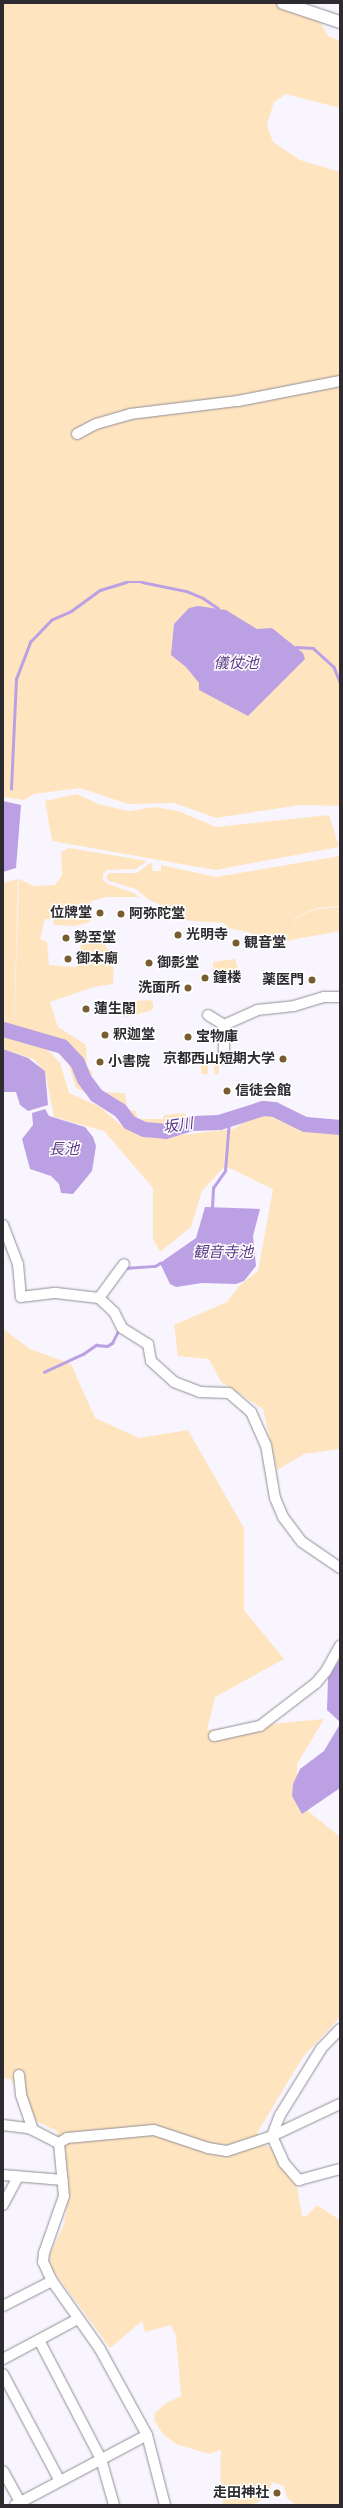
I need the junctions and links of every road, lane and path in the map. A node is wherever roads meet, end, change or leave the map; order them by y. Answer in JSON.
{"nodes":[{"id":1,"x":283,"y":3,"type":"edge"},
{"id":2,"x":340,"y":22,"type":"edge"},
{"id":3,"x":340,"y":381,"type":"edge"},
{"id":4,"x":77,"y":434,"type":"dead end"},
{"id":5,"x":340,"y":997,"type":"edge"},
{"id":6,"x":208,"y":1014,"type":"dead end"},
{"id":7,"x":224,"y":1025,"type":"junction"},
{"id":8,"x":224,"y":1059,"type":"dead end"},
{"id":9,"x":3,"y":1225,"type":"edge"},
{"id":10,"x":124,"y":1264,"type":"dead end"},
{"id":11,"x":102,"y":1301,"type":"junction"},
{"id":12,"x":340,"y":1568,"type":"edge"},
{"id":13,"x":340,"y":1646,"type":"edge"},
{"id":14,"x":214,"y":1736,"type":"dead end"},
{"id":15,"x":340,"y":2028,"type":"edge"},
{"id":16,"x":19,"y":2075,"type":"dead end"},
{"id":17,"x":340,"y":2104,"type":"edge"},
{"id":18,"x":3,"y":2125,"type":"edge"},
{"id":19,"x":33,"y":2130,"type":"junction"},
{"id":20,"x":272,"y":2136,"type":"junction"},
{"id":21,"x":59,"y":2143,"type":"junction"},
{"id":22,"x":340,"y":2169,"type":"edge"},
{"id":23,"x":3,"y":2175,"type":"edge"},
{"id":24,"x":18,"y":2177,"type":"junction"},
{"id":25,"x":63,"y":2180,"type":"junction"},
{"id":26,"x":3,"y":2205,"type":"edge"},
{"id":27,"x":52,"y":2281,"type":"junction"},
{"id":28,"x":3,"y":2306,"type":"edge"},
{"id":29,"x":78,"y":2319,"type":"junction"},
{"id":30,"x":39,"y":2340,"type":"junction"},
{"id":31,"x":3,"y":2359,"type":"edge"},
{"id":32,"x":3,"y":2374,"type":"edge"},
{"id":33,"x":147,"y":2435,"type":"junction"},
{"id":34,"x":101,"y":2459,"type":"junction"},
{"id":35,"x":3,"y":2471,"type":"edge"},
{"id":36,"x":60,"y":2481,"type":"junction"},
{"id":37,"x":17,"y":2504,"type":"edge"},
{"id":38,"x":114,"y":2505,"type":"edge"},
{"id":39,"x":164,"y":2505,"type":"edge"}],
"edges":[{"from":1,"to":2,"type":"main road"},
{"from":3,"to":4,"type":"street"},
{"from":5,"to":7,"type":"street"},
{"from":6,"to":7,"type":"street"},
{"from":7,"to":8,"type":"street"},
{"from":9,"to":11,"type":"street"},
{"from":10,"to":11,"type":"street"},
{"from":11,"to":12,"type":"street"},
{"from":13,"to":14,"type":"street"},
{"from":15,"to":20,"type":"street"},
{"from":16,"to":19,"type":"street"},
{"from":17,"to":20,"type":"street"},
{"from":18,"to":19,"type":"street"},
{"from":19,"to":21,"type":"street"},
{"from":20,"to":21,"type":"street"},
{"from":20,"to":22,"type":"street"},
{"from":21,"to":25,"type":"street"},
{"from":23,"to":24,"type":"street"},
{"from":24,"to":25,"type":"street"},
{"from":24,"to":26,"type":"street"},
{"from":25,"to":27,"type":"street"},
{"from":27,"to":28,"type":"street"},
{"from":27,"to":29,"type":"street"},
{"from":29,"to":30,"type":"street"},
{"from":29,"to":33,"type":"street"},
{"from":30,"to":31,"type":"street"},
{"from":30,"to":34,"type":"street"},
{"from":32,"to":36,"type":"street"},
{"from":33,"to":34,"type":"street"},
{"from":33,"to":39,"type":"street"},
{"from":34,"to":36,"type":"street"},
{"from":34,"to":38,"type":"street"},
{"from":35,"to":37,"type":"street"},
{"from":36,"to":37,"type":"street"}]}
